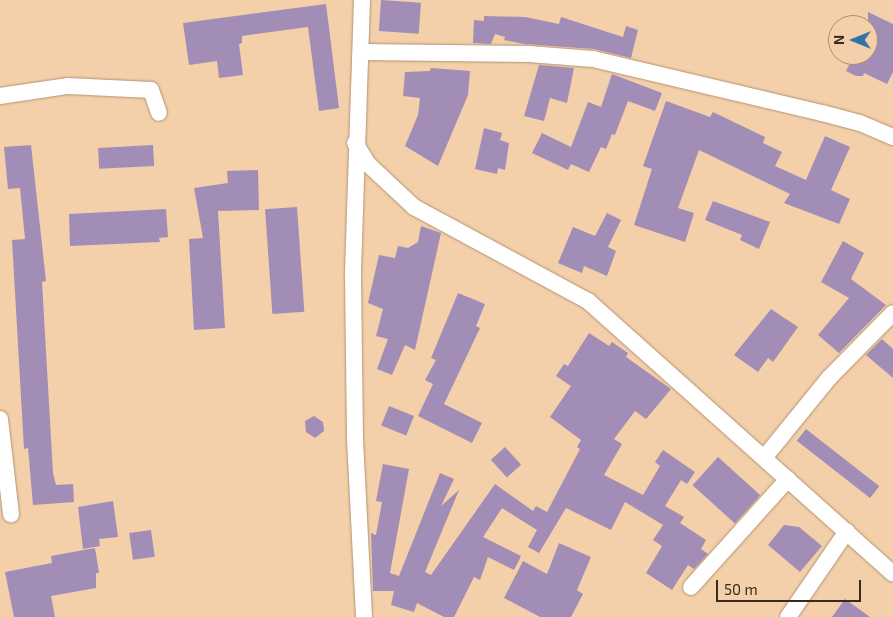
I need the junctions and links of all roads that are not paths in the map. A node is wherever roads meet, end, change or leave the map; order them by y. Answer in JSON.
{"nodes":[{"id":1,"x":362,"y":0,"type":"edge"},
{"id":2,"x":362,"y":52,"type":"junction"},
{"id":3,"x":0,"y":96,"type":"edge"},
{"id":4,"x":159,"y":113,"type":"dead end"},
{"id":5,"x":893,"y":137,"type":"edge"},
{"id":6,"x":355,"y":144,"type":"junction"},
{"id":7,"x":893,"y":313,"type":"edge"},
{"id":8,"x":0,"y":419,"type":"edge"},
{"id":9,"x":764,"y":458,"type":"junction"},
{"id":10,"x":788,"y":479,"type":"junction"},
{"id":11,"x":11,"y":514,"type":"dead end"},
{"id":12,"x":847,"y":531,"type":"junction"},
{"id":13,"x":893,"y":574,"type":"edge"},
{"id":14,"x":691,"y":587,"type":"dead end"},
{"id":15,"x":364,"y":617,"type":"edge"},
{"id":16,"x":788,"y":617,"type":"edge"}],
"edges":[{"from":1,"to":2,"type":"street"},
{"from":2,"to":5,"type":"street"},
{"from":2,"to":6,"type":"street"},
{"from":3,"to":4,"type":"street"},
{"from":6,"to":9,"type":"street"},
{"from":6,"to":15,"type":"street"},
{"from":7,"to":9,"type":"street"},
{"from":8,"to":11,"type":"street"},
{"from":9,"to":10,"type":"street"},
{"from":10,"to":12,"type":"street"},
{"from":10,"to":14,"type":"street"},
{"from":12,"to":13,"type":"street"},
{"from":12,"to":16,"type":"street"}]}
